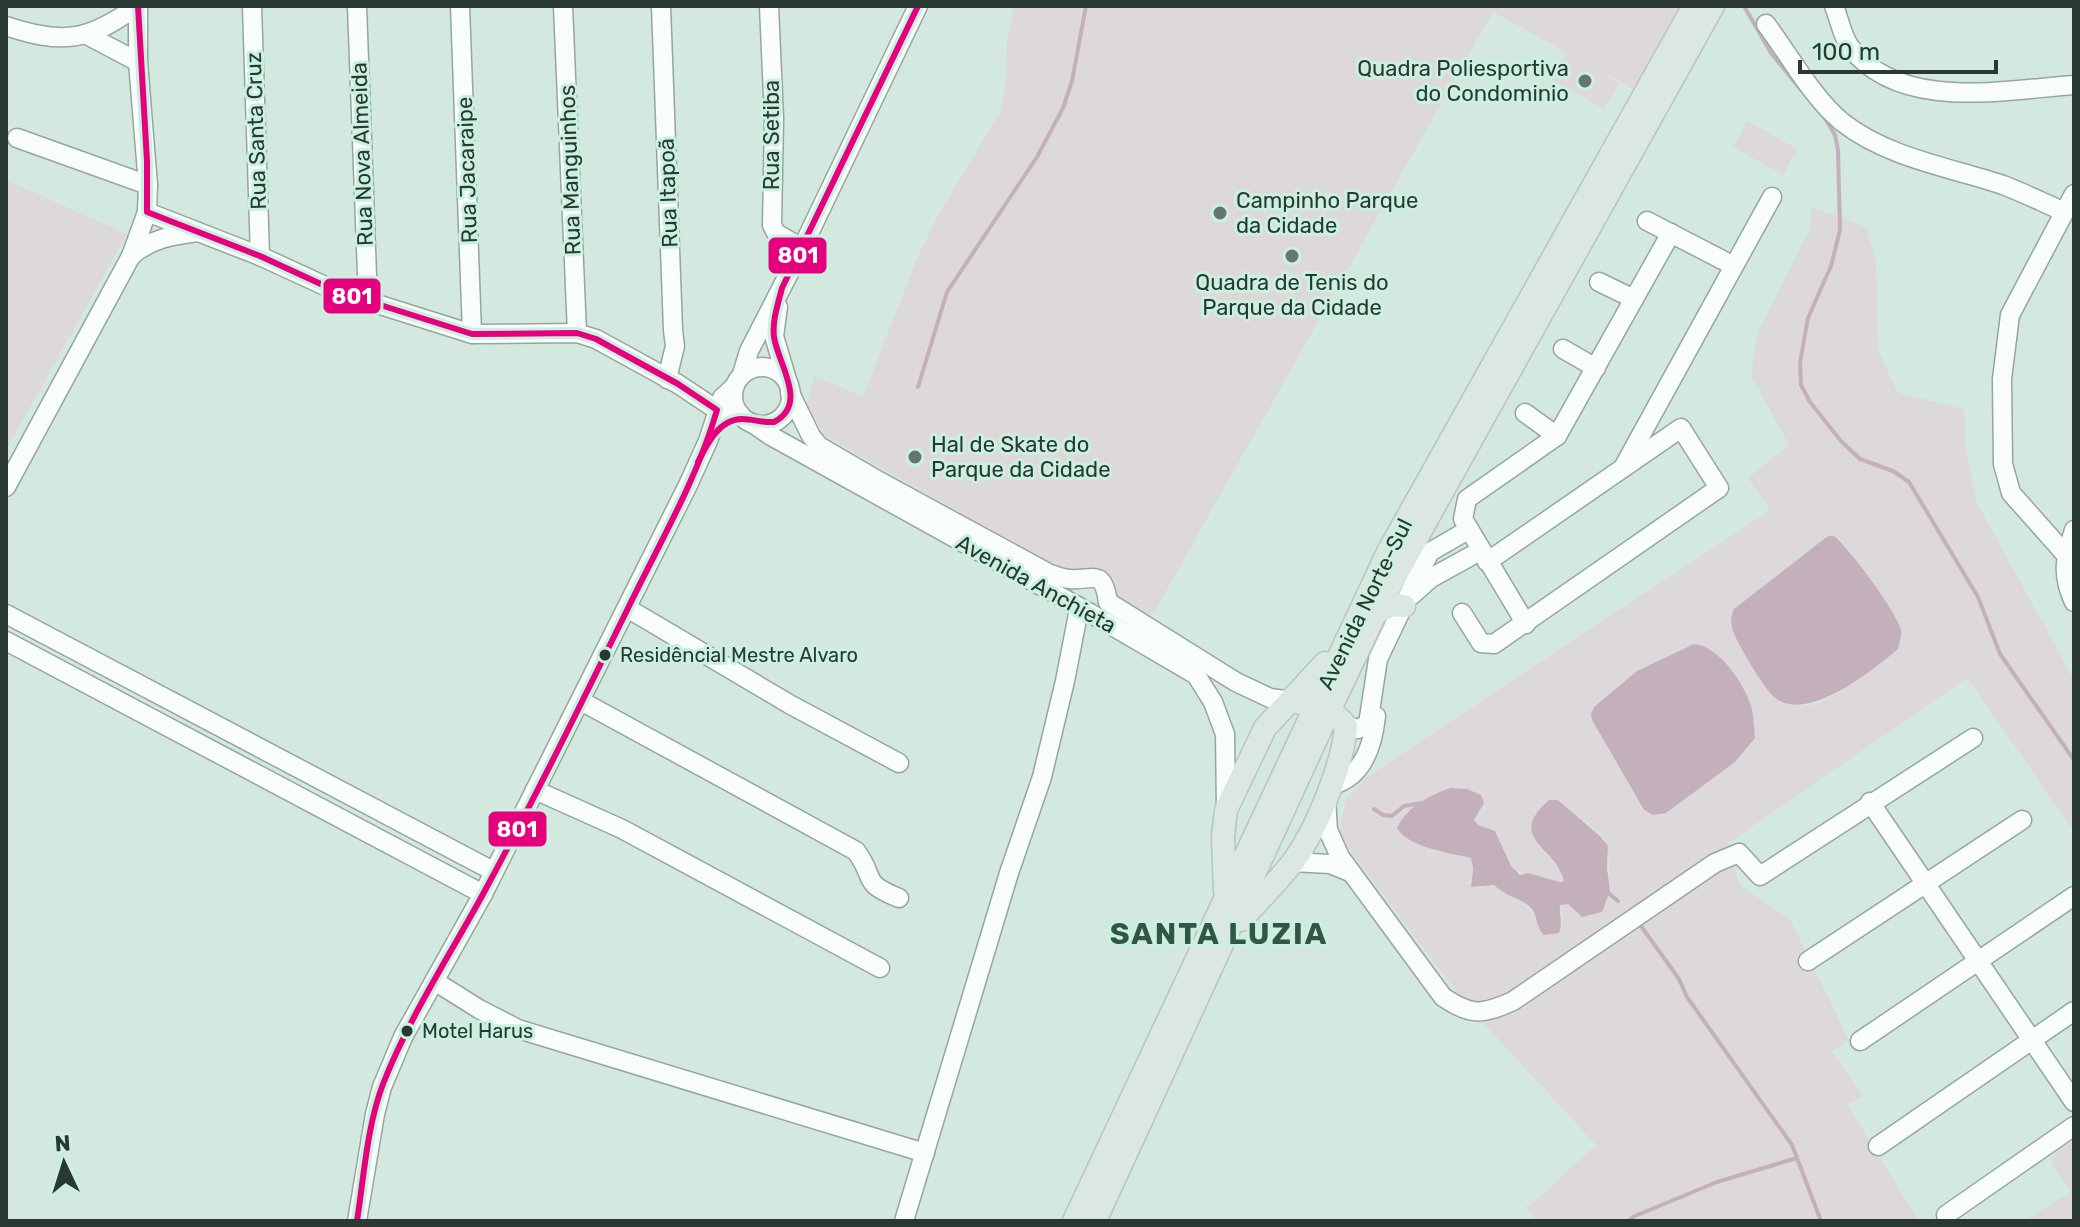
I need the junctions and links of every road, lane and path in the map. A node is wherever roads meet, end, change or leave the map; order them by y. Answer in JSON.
{"nodes":[{"id":1,"x":138,"y":6,"type":"edge"},
{"id":2,"x":252,"y":6,"type":"edge"},
{"id":3,"x":357,"y":6,"type":"edge"},
{"id":4,"x":460,"y":6,"type":"edge"},
{"id":5,"x":563,"y":6,"type":"edge"},
{"id":6,"x":661,"y":6,"type":"edge"},
{"id":7,"x":769,"y":6,"type":"edge"},
{"id":8,"x":918,"y":6,"type":"edge"},
{"id":9,"x":1694,"y":6,"type":"edge"},
{"id":10,"x":1713,"y":6,"type":"edge"},
{"id":11,"x":1834,"y":6,"type":"edge"},
{"id":12,"x":1766,"y":24,"type":"dead end"},
{"id":13,"x":6,"y":26,"type":"edge"},
{"id":14,"x":87,"y":35,"type":"junction"},
{"id":15,"x":138,"y":62,"type":"junction"},
{"id":16,"x":2074,"y":85,"type":"edge"},
{"id":17,"x":17,"y":138,"type":"dead end"},
{"id":18,"x":148,"y":185,"type":"junction"},
{"id":19,"x":2074,"y":194,"type":"edge"},
{"id":20,"x":1772,"y":197,"type":"dead end"},
{"id":21,"x":147,"y":212,"type":"junction"},
{"id":22,"x":2065,"y":212,"type":"junction"},
{"id":23,"x":1647,"y":221,"type":"dead end"},
{"id":24,"x":200,"y":232,"type":"junction"},
{"id":25,"x":1671,"y":233,"type":"junction"},
{"id":26,"x":802,"y":248,"type":"junction"},
{"id":27,"x":131,"y":256,"type":"junction"},
{"id":28,"x":260,"y":256,"type":"junction"},
{"id":29,"x":1734,"y":266,"type":"junction"},
{"id":30,"x":1599,"y":282,"type":"dead end"},
{"id":31,"x":782,"y":288,"type":"junction"},
{"id":32,"x":1634,"y":299,"type":"junction"},
{"id":33,"x":368,"y":302,"type":"junction"},
{"id":34,"x":577,"y":333,"type":"junction"},
{"id":35,"x":472,"y":334,"type":"junction"},
{"id":36,"x":1563,"y":349,"type":"dead end"},
{"id":37,"x":1596,"y":368,"type":"junction"},
{"id":38,"x":673,"y":381,"type":"junction"},
{"id":39,"x":789,"y":389,"type":"junction"},
{"id":40,"x":729,"y":392,"type":"junction"},
{"id":41,"x":1525,"y":413,"type":"dead end"},
{"id":42,"x":746,"y":419,"type":"junction"},
{"id":43,"x":1645,"y":426,"type":"junction"},
{"id":44,"x":1557,"y":436,"type":"junction"},
{"id":45,"x":708,"y":441,"type":"junction"},
{"id":46,"x":1662,"y":441,"type":"junction"},
{"id":47,"x":1622,"y":470,"type":"junction"},
{"id":48,"x":6,"y":487,"type":"edge"},
{"id":49,"x":1468,"y":530,"type":"junction"},
{"id":50,"x":2074,"y":530,"type":"edge"},
{"id":51,"x":1423,"y":545,"type":"junction"},
{"id":52,"x":2066,"y":555,"type":"junction"},
{"id":53,"x":1484,"y":557,"type":"junction"},
{"id":54,"x":1445,"y":570,"type":"junction"},
{"id":55,"x":1073,"y":580,"type":"junction"},
{"id":56,"x":1108,"y":602,"type":"junction"},
{"id":57,"x":2074,"y":602,"type":"edge"},
{"id":58,"x":1405,"y":603,"type":"junction"},
{"id":59,"x":627,"y":608,"type":"junction"},
{"id":60,"x":1081,"y":609,"type":"junction"},
{"id":61,"x":1376,"y":612,"type":"junction"},
{"id":62,"x":1462,"y":613,"type":"dead end"},
{"id":63,"x":6,"y":614,"type":"edge"},
{"id":64,"x":1526,"y":624,"type":"junction"},
{"id":65,"x":1356,"y":637,"type":"junction"},
{"id":66,"x":6,"y":641,"type":"edge"},
{"id":67,"x":581,"y":701,"type":"junction"},
{"id":68,"x":1373,"y":703,"type":"junction"},
{"id":69,"x":1320,"y":710,"type":"junction"},
{"id":70,"x":1973,"y":738,"type":"dead end"},
{"id":71,"x":899,"y":763,"type":"dead end"},
{"id":72,"x":535,"y":790,"type":"junction"},
{"id":73,"x":1329,"y":791,"type":"junction"},
{"id":74,"x":1870,"y":802,"type":"junction"},
{"id":75,"x":1226,"y":810,"type":"junction"},
{"id":76,"x":2022,"y":820,"type":"dead end"},
{"id":77,"x":1223,"y":836,"type":"junction"},
{"id":78,"x":1251,"y":861,"type":"junction"},
{"id":79,"x":1292,"y":862,"type":"junction"},
{"id":80,"x":493,"y":871,"type":"junction"},
{"id":81,"x":1354,"y":874,"type":"junction"},
{"id":82,"x":1926,"y":884,"type":"junction"},
{"id":83,"x":483,"y":894,"type":"junction"},
{"id":84,"x":2074,"y":896,"type":"edge"},
{"id":85,"x":899,"y":898,"type":"dead end"},
{"id":86,"x":1225,"y":900,"type":"junction"},
{"id":87,"x":1227,"y":936,"type":"junction"},
{"id":88,"x":1808,"y":961,"type":"dead end"},
{"id":89,"x":1978,"y":961,"type":"junction"},
{"id":90,"x":880,"y":968,"type":"dead end"},
{"id":91,"x":436,"y":982,"type":"junction"},
{"id":92,"x":2074,"y":1011,"type":"edge"},
{"id":93,"x":2032,"y":1040,"type":"junction"},
{"id":94,"x":1860,"y":1041,"type":"dead end"},
{"id":95,"x":2074,"y":1102,"type":"edge"},
{"id":96,"x":2074,"y":1126,"type":"edge"},
{"id":97,"x":1878,"y":1146,"type":"dead end"},
{"id":98,"x":925,"y":1153,"type":"junction"},
{"id":99,"x":1946,"y":1215,"type":"dead end"},
{"id":100,"x":357,"y":1221,"type":"edge"},
{"id":101,"x":904,"y":1221,"type":"edge"},
{"id":102,"x":1074,"y":1221,"type":"edge"},
{"id":103,"x":1095,"y":1221,"type":"edge"}],
"edges":[{"from":1,"to":14,"type":"street"},
{"from":1,"to":15,"type":"street"},
{"from":2,"to":28,"type":"street","name":"Rua Santa Cruz"},
{"from":3,"to":33,"type":"street","name":"Rua Nova Almeida"},
{"from":4,"to":35,"type":"street","name":"Rua Jacaraipe"},
{"from":5,"to":34,"type":"street","name":"Rua Manguinhos"},
{"from":6,"to":38,"type":"street","name":"Rua Itapoã"},
{"from":7,"to":26,"type":"street","name":"Rua Setiba"},
{"from":8,"to":26,"type":"street"},
{"from":9,"to":65,"type":"main road","name":"Avenida Norte-Sul"},
{"from":10,"to":51,"type":"main road","name":"Avenida Norte-Sul"},
{"from":11,"to":16,"type":"street"},
{"from":12,"to":22,"type":"street"},
{"from":13,"to":14,"type":"street"},
{"from":14,"to":15,"type":"street"},
{"from":15,"to":18,"type":"street"},
{"from":17,"to":18,"type":"street"},
{"from":18,"to":21,"type":"street"},
{"from":19,"to":22,"type":"street"},
{"from":20,"to":29,"type":"street"},
{"from":21,"to":24,"type":"street","name":"Avenida Anchieta"},
{"from":21,"to":27,"type":"street"},
{"from":22,"to":52,"type":"street"},
{"from":23,"to":25,"type":"street"},
{"from":24,"to":27,"type":"street"},
{"from":24,"to":28,"type":"street","name":"Avenida Anchieta"},
{"from":25,"to":29,"type":"street"},
{"from":25,"to":32,"type":"street"},
{"from":26,"to":31,"type":"street"},
{"from":27,"to":48,"type":"street"},
{"from":28,"to":33,"type":"street","name":"Avenida Anchieta"},
{"from":29,"to":43,"type":"street"},
{"from":30,"to":32,"type":"street"},
{"from":31,"to":39,"type":"street","name":"Avenida Anchieta"},
{"from":31,"to":40,"type":"street"},
{"from":32,"to":37,"type":"street"},
{"from":33,"to":35,"type":"street","name":"Avenida Anchieta"},
{"from":34,"to":35,"type":"street","name":"Avenida Anchieta"},
{"from":34,"to":38,"type":"street","name":"Avenida Anchieta"},
{"from":36,"to":37,"type":"street"},
{"from":37,"to":44,"type":"street"},
{"from":38,"to":40,"type":"street","name":"Avenida Anchieta"},
{"from":39,"to":40,"type":"street"},
{"from":39,"to":42,"type":"street"},
{"from":39,"to":55,"type":"street","name":"Avenida Anchieta"},
{"from":40,"to":42,"type":"street","name":"Avenida Anchieta"},
{"from":40,"to":42,"type":"street"},
{"from":40,"to":45,"type":"street"},
{"from":41,"to":44,"type":"street"},
{"from":42,"to":45,"type":"street"},
{"from":42,"to":60,"type":"street","name":"Avenida Anchieta"},
{"from":43,"to":46,"type":"street"},
{"from":43,"to":47,"type":"street"},
{"from":44,"to":49,"type":"street"},
{"from":45,"to":59,"type":"street"},
{"from":46,"to":47,"type":"street"},
{"from":46,"to":64,"type":"street"},
{"from":47,"to":53,"type":"street"},
{"from":49,"to":51,"type":"street"},
{"from":49,"to":53,"type":"street"},
{"from":50,"to":52,"type":"street"},
{"from":51,"to":54,"type":"street"},
{"from":51,"to":58,"type":"street"},
{"from":51,"to":61,"type":"main road","name":"Avenida Norte-Sul"},
{"from":52,"to":57,"type":"street"},
{"from":53,"to":54,"type":"street"},
{"from":53,"to":64,"type":"street"},
{"from":54,"to":58,"type":"street"},
{"from":55,"to":56,"type":"street","name":"Avenida Anchieta"},
{"from":55,"to":60,"type":"street"},
{"from":56,"to":60,"type":"street"},
{"from":56,"to":69,"type":"street","name":"Avenida Anchieta"},
{"from":58,"to":61,"type":"main road"},
{"from":58,"to":68,"type":"street"},
{"from":59,"to":67,"type":"street"},
{"from":59,"to":71,"type":"street"},
{"from":60,"to":75,"type":"street","name":"Avenida Anchieta"},
{"from":60,"to":98,"type":"street"},
{"from":61,"to":65,"type":"main road","name":"Avenida Norte-Sul"},
{"from":62,"to":64,"type":"street"},
{"from":63,"to":80,"type":"street"},
{"from":65,"to":69,"type":"main road","name":"Avenida Norte-Sul"},
{"from":65,"to":69,"type":"main road"},
{"from":66,"to":83,"type":"street"},
{"from":67,"to":72,"type":"street"},
{"from":67,"to":85,"type":"street"},
{"from":68,"to":69,"type":"street"},
{"from":68,"to":73,"type":"street"},
{"from":69,"to":73,"type":"main road"},
{"from":69,"to":75,"type":"main road"},
{"from":69,"to":78,"type":"main road","name":"Avenida Norte-Sul"},
{"from":70,"to":74,"type":"street"},
{"from":72,"to":80,"type":"street"},
{"from":72,"to":90,"type":"street"},
{"from":73,"to":79,"type":"main road"},
{"from":73,"to":81,"type":"street"},
{"from":74,"to":81,"type":"street"},
{"from":74,"to":82,"type":"street"},
{"from":75,"to":77,"type":"main road"},
{"from":76,"to":82,"type":"street"},
{"from":77,"to":78,"type":"main road"},
{"from":77,"to":86,"type":"main road"},
{"from":78,"to":79,"type":"main road"},
{"from":78,"to":86,"type":"main road","name":"Avenida Norte-Sul"},
{"from":78,"to":87,"type":"main road","name":"Avenida Norte-Sul"},
{"from":79,"to":81,"type":"street"},
{"from":79,"to":87,"type":"main road"},
{"from":80,"to":83,"type":"street"},
{"from":82,"to":88,"type":"street"},
{"from":82,"to":89,"type":"street"},
{"from":83,"to":91,"type":"street"},
{"from":84,"to":89,"type":"street"},
{"from":86,"to":102,"type":"main road","name":"Avenida Norte-Sul"},
{"from":87,"to":103,"type":"main road","name":"Avenida Norte-Sul"},
{"from":89,"to":93,"type":"street"},
{"from":89,"to":94,"type":"street"},
{"from":91,"to":98,"type":"street"},
{"from":91,"to":100,"type":"street"},
{"from":92,"to":93,"type":"street"},
{"from":93,"to":95,"type":"street"},
{"from":93,"to":97,"type":"street"},
{"from":96,"to":99,"type":"street"},
{"from":98,"to":101,"type":"street"}]}
